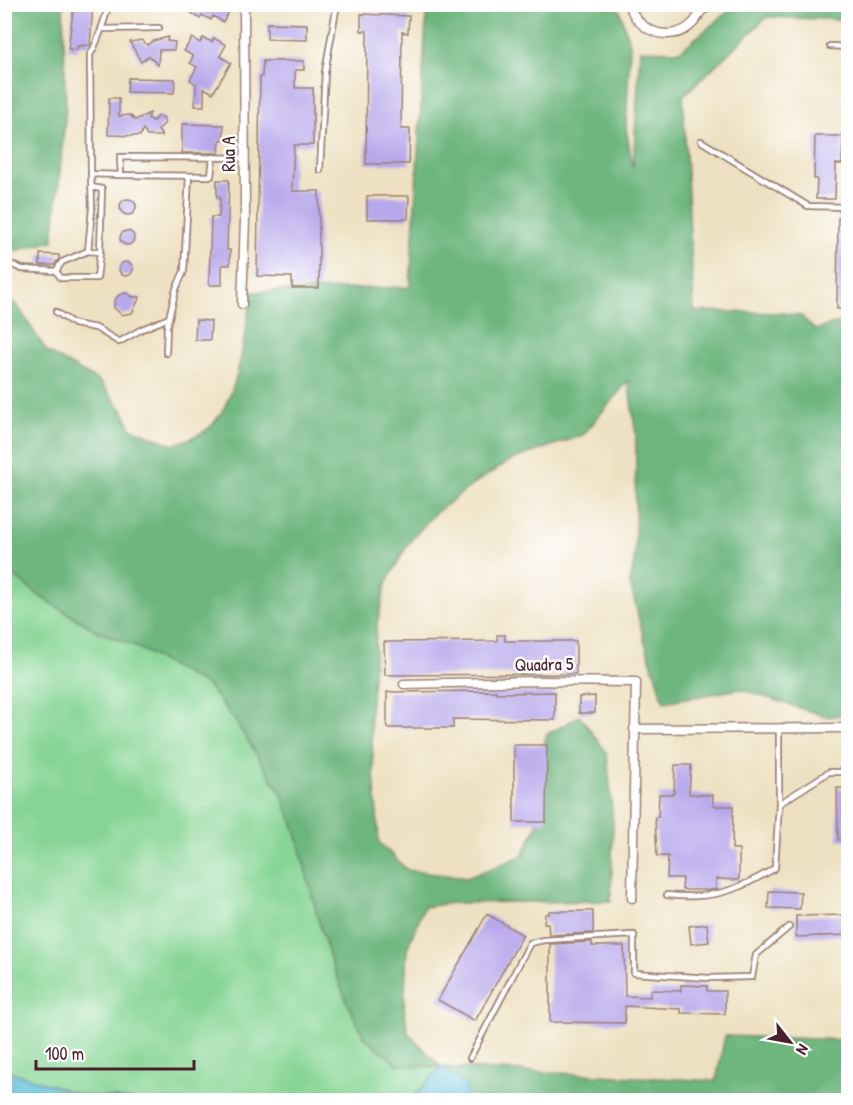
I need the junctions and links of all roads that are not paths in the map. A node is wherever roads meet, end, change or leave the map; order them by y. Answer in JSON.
{"nodes":[{"id":1,"x":243,"y":4,"type":"edge"},
{"id":2,"x":337,"y":4,"type":"edge"},
{"id":3,"x":629,"y":4,"type":"edge"},
{"id":4,"x":713,"y":4,"type":"edge"},
{"id":5,"x":109,"y":5,"type":"edge"},
{"id":6,"x":702,"y":8,"type":"edge"},
{"id":7,"x":101,"y":28,"type":"junction"},
{"id":8,"x":159,"y":28,"type":"dead end"},
{"id":9,"x":830,"y":46,"type":"dead end"},
{"id":10,"x":849,"y":47,"type":"edge"},
{"id":11,"x":700,"y":141,"type":"dead end"},
{"id":12,"x":213,"y":157,"type":"junction"},
{"id":13,"x":245,"y":158,"type":"junction"},
{"id":14,"x":320,"y":170,"type":"dead end"},
{"id":15,"x":91,"y":174,"type":"junction"},
{"id":16,"x":121,"y":175,"type":"junction"},
{"id":17,"x":189,"y":176,"type":"junction"},
{"id":18,"x":91,"y":187,"type":"junction"},
{"id":19,"x":849,"y":207,"type":"edge"},
{"id":20,"x":88,"y":250,"type":"junction"},
{"id":21,"x":100,"y":252,"type":"junction"},
{"id":22,"x":8,"y":263,"type":"dead end"},
{"id":23,"x":56,"y":272,"type":"junction"},
{"id":24,"x":242,"y":304,"type":"dead end"},
{"id":25,"x":56,"y":312,"type":"dead end"},
{"id":26,"x":169,"y":318,"type":"junction"},
{"id":27,"x":166,"y":353,"type":"dead end"},
{"id":28,"x":404,"y":684,"type":"dead end"},
{"id":29,"x":849,"y":728,"type":"edge"},
{"id":30,"x":634,"y":729,"type":"junction"},
{"id":31,"x":779,"y":729,"type":"junction"},
{"id":32,"x":849,"y":772,"type":"edge"},
{"id":33,"x":779,"y":804,"type":"junction"},
{"id":34,"x":667,"y":895,"type":"dead end"},
{"id":35,"x":632,"y":898,"type":"dead end"},
{"id":36,"x":789,"y":927,"type":"dead end"},
{"id":37,"x":470,"y":1058,"type":"dead end"}],
"edges":[{"from":1,"to":13,"type":"street","name":"Rua A"},
{"from":2,"to":14,"type":"lane"},
{"from":3,"to":6,"type":"street"},
{"from":4,"to":6,"type":"street"},
{"from":5,"to":7,"type":"lane"},
{"from":7,"to":8,"type":"lane"},
{"from":7,"to":15,"type":"lane"},
{"from":9,"to":10,"type":"lane"},
{"from":11,"to":19,"type":"lane"},
{"from":12,"to":13,"type":"lane"},
{"from":12,"to":16,"type":"lane"},
{"from":12,"to":17,"type":"lane"},
{"from":13,"to":24,"type":"street","name":"Rua A"},
{"from":15,"to":16,"type":"lane"},
{"from":15,"to":18,"type":"lane"},
{"from":16,"to":17,"type":"lane"},
{"from":17,"to":26,"type":"lane"},
{"from":18,"to":20,"type":"lane"},
{"from":18,"to":21,"type":"lane"},
{"from":20,"to":21,"type":"lane"},
{"from":20,"to":23,"type":"lane"},
{"from":21,"to":23,"type":"lane"},
{"from":22,"to":23,"type":"lane"},
{"from":25,"to":26,"type":"lane"},
{"from":26,"to":27,"type":"lane"},
{"from":28,"to":30,"type":"street","name":"Quadra 5"},
{"from":29,"to":31,"type":"street"},
{"from":30,"to":31,"type":"street"},
{"from":30,"to":35,"type":"street","name":"Quadra 5"},
{"from":31,"to":33,"type":"lane"},
{"from":32,"to":33,"type":"lane"},
{"from":33,"to":34,"type":"lane"},
{"from":36,"to":37,"type":"lane"}]}
